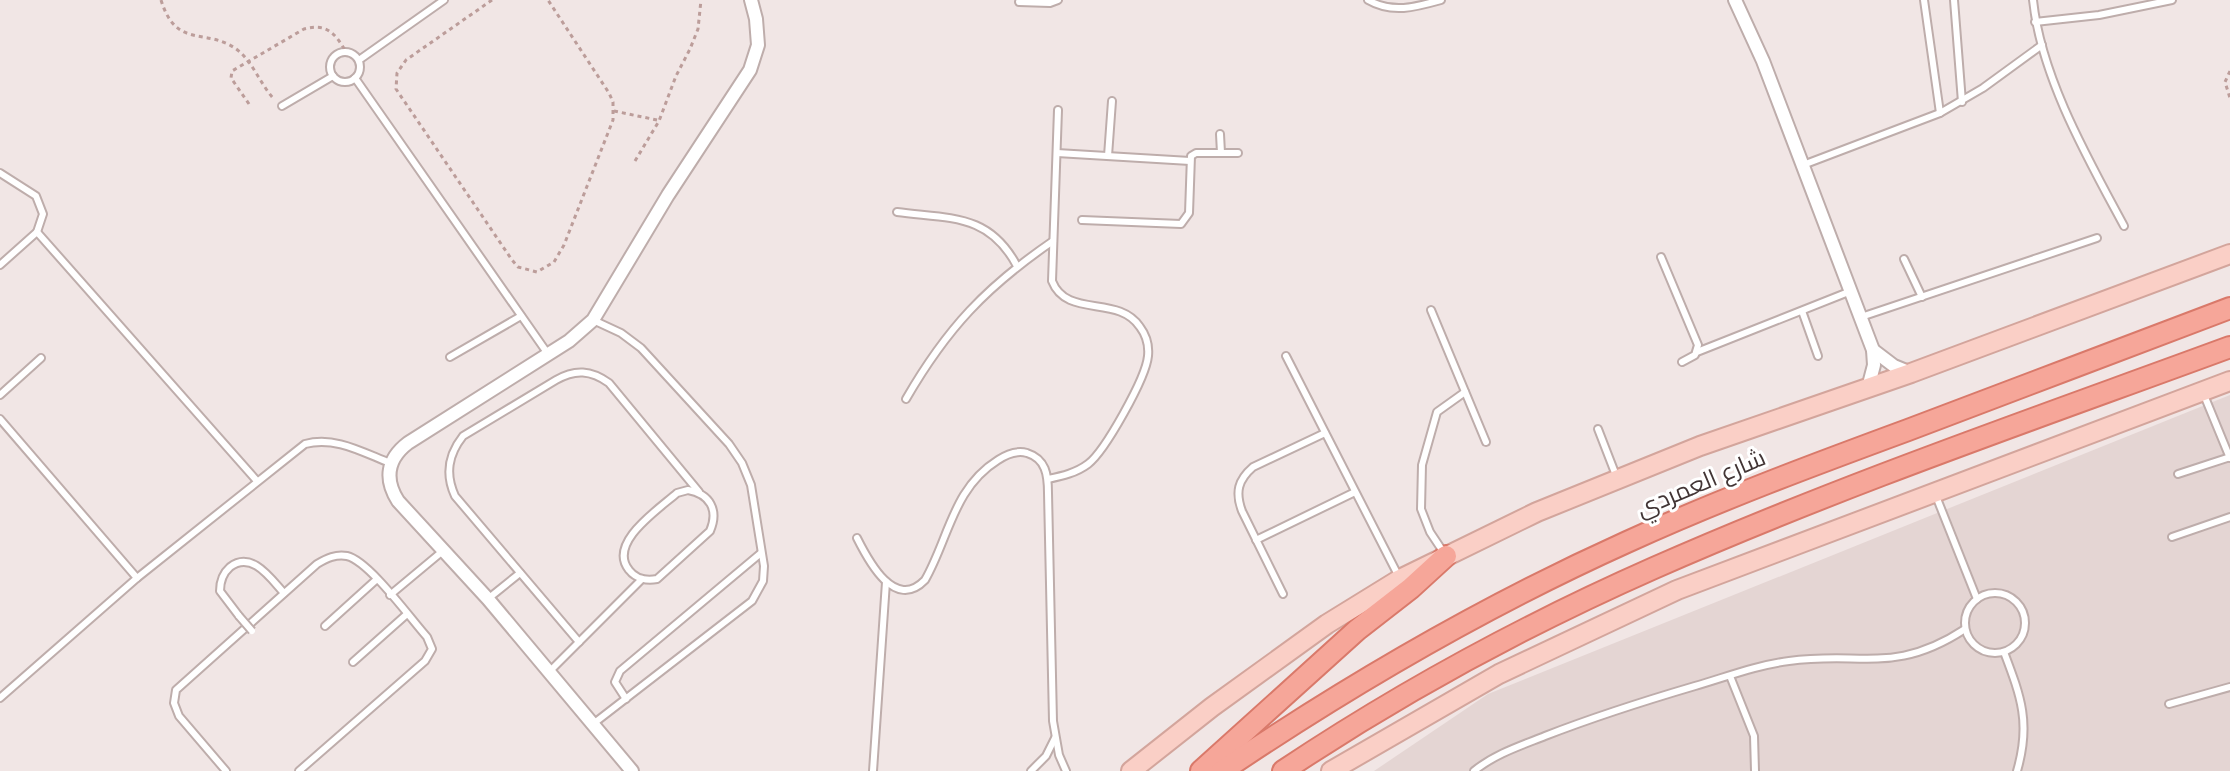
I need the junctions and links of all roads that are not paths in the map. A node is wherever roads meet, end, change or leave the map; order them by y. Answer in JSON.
{"nodes":[{"id":1,"x":444,"y":0,"type":"edge"},
{"id":2,"x":751,"y":0,"type":"edge"},
{"id":3,"x":1058,"y":0,"type":"edge"},
{"id":4,"x":1368,"y":0,"type":"edge"},
{"id":5,"x":1441,"y":0,"type":"edge"},
{"id":6,"x":1735,"y":0,"type":"edge"},
{"id":7,"x":1924,"y":0,"type":"edge"},
{"id":8,"x":1954,"y":0,"type":"edge"},
{"id":9,"x":2033,"y":0,"type":"edge"},
{"id":10,"x":2172,"y":0,"type":"edge"},
{"id":11,"x":1019,"y":2,"type":"edge"},
{"id":12,"x":2035,"y":22,"type":"junction"},
{"id":13,"x":2042,"y":45,"type":"junction"},
{"id":14,"x":359,"y":60,"type":"junction"},
{"id":15,"x":333,"y":76,"type":"junction"},
{"id":16,"x":355,"y":78,"type":"junction"},
{"id":17,"x":1112,"y":101,"type":"dead end"},
{"id":18,"x":1962,"y":102,"type":"junction"},
{"id":19,"x":282,"y":106,"type":"road end"},
{"id":20,"x":1058,"y":110,"type":"dead end"},
{"id":21,"x":1940,"y":113,"type":"junction"},
{"id":22,"x":1220,"y":134,"type":"dead end"},
{"id":23,"x":1057,"y":153,"type":"junction"},
{"id":24,"x":1221,"y":153,"type":"junction"},
{"id":25,"x":1238,"y":153,"type":"dead end"},
{"id":26,"x":1108,"y":156,"type":"junction"},
{"id":27,"x":1190,"y":161,"type":"junction"},
{"id":28,"x":1803,"y":165,"type":"junction"},
{"id":29,"x":0,"y":173,"type":"edge"},
{"id":30,"x":897,"y":212,"type":"dead end"},
{"id":31,"x":1082,"y":220,"type":"dead end"},
{"id":32,"x":2124,"y":226,"type":"dead end"},
{"id":33,"x":37,"y":232,"type":"junction"},
{"id":34,"x":2097,"y":238,"type":"dead end"},
{"id":35,"x":1053,"y":241,"type":"junction"},
{"id":36,"x":2230,"y":254,"type":"edge"},
{"id":37,"x":1661,"y":257,"type":"dead end"},
{"id":38,"x":1904,"y":259,"type":"dead end"},
{"id":39,"x":0,"y":265,"type":"edge"},
{"id":40,"x":1017,"y":266,"type":"junction"},
{"id":41,"x":1851,"y":291,"type":"junction"},
{"id":42,"x":1922,"y":297,"type":"junction"},
{"id":43,"x":2230,"y":308,"type":"edge"},
{"id":44,"x":1431,"y":310,"type":"dead end"},
{"id":45,"x":1802,"y":311,"type":"junction"},
{"id":46,"x":521,"y":316,"type":"junction"},
{"id":47,"x":1861,"y":317,"type":"junction"},
{"id":48,"x":593,"y":320,"type":"junction"},
{"id":49,"x":2230,"y":347,"type":"edge"},
{"id":50,"x":1873,"y":350,"type":"junction"},
{"id":51,"x":1697,"y":352,"type":"junction"},
{"id":52,"x":548,"y":354,"type":"junction"},
{"id":53,"x":1286,"y":356,"type":"dead end"},
{"id":54,"x":1818,"y":356,"type":"dead end"},
{"id":55,"x":450,"y":357,"type":"dead end"},
{"id":56,"x":41,"y":358,"type":"dead end"},
{"id":57,"x":1682,"y":362,"type":"dead end"},
{"id":58,"x":1911,"y":373,"type":"junction"},
{"id":59,"x":2230,"y":381,"type":"edge"},
{"id":60,"x":1868,"y":388,"type":"junction"},
{"id":61,"x":1465,"y":392,"type":"junction"},
{"id":62,"x":2202,"y":392,"type":"junction"},
{"id":63,"x":0,"y":395,"type":"edge"},
{"id":64,"x":906,"y":399,"type":"dead end"},
{"id":65,"x":0,"y":419,"type":"edge"},
{"id":66,"x":1598,"y":429,"type":"dead end"},
{"id":67,"x":1325,"y":433,"type":"junction"},
{"id":68,"x":1486,"y":442,"type":"dead end"},
{"id":69,"x":2230,"y":458,"type":"edge"},
{"id":70,"x":390,"y":463,"type":"junction"},
{"id":71,"x":2178,"y":474,"type":"dead end"},
{"id":72,"x":1617,"y":478,"type":"junction"},
{"id":73,"x":1048,"y":479,"type":"junction"},
{"id":74,"x":257,"y":481,"type":"junction"},
{"id":75,"x":699,"y":492,"type":"junction"},
{"id":76,"x":1355,"y":492,"type":"junction"},
{"id":77,"x":1935,"y":492,"type":"junction"},
{"id":78,"x":2230,"y":517,"type":"edge"},
{"id":79,"x":2172,"y":537,"type":"dead end"},
{"id":80,"x":857,"y":538,"type":"dead end"},
{"id":81,"x":1256,"y":540,"type":"junction"},
{"id":82,"x":444,"y":550,"type":"junction"},
{"id":83,"x":761,"y":553,"type":"junction"},
{"id":84,"x":1446,"y":556,"type":"junction"},
{"id":85,"x":520,"y":573,"type":"junction"},
{"id":86,"x":137,"y":578,"type":"junction"},
{"id":87,"x":377,"y":579,"type":"junction"},
{"id":88,"x":642,"y":579,"type":"junction"},
{"id":89,"x":1400,"y":579,"type":"junction"},
{"id":90,"x":886,"y":582,"type":"junction"},
{"id":91,"x":284,"y":593,"type":"junction"},
{"id":92,"x":1283,"y":594,"type":"dead end"},
{"id":93,"x":390,"y":595,"type":"junction"},
{"id":94,"x":488,"y":599,"type":"junction"},
{"id":95,"x":1977,"y":599,"type":"junction"},
{"id":96,"x":407,"y":614,"type":"junction"},
{"id":97,"x":325,"y":626,"type":"dead end"},
{"id":98,"x":1965,"y":629,"type":"junction"},
{"id":99,"x":254,"y":634,"type":"dead end"},
{"id":100,"x":579,"y":642,"type":"junction"},
{"id":101,"x":2004,"y":652,"type":"junction"},
{"id":102,"x":353,"y":662,"type":"dead end"},
{"id":103,"x":550,"y":671,"type":"junction"},
{"id":104,"x":1730,"y":676,"type":"junction"},
{"id":105,"x":2230,"y":687,"type":"edge"},
{"id":106,"x":0,"y":698,"type":"edge"},
{"id":107,"x":626,"y":699,"type":"junction"},
{"id":108,"x":2169,"y":704,"type":"dead end"},
{"id":109,"x":593,"y":724,"type":"junction"},
{"id":110,"x":1055,"y":738,"type":"junction"},
{"id":111,"x":226,"y":771,"type":"edge"},
{"id":112,"x":299,"y":771,"type":"edge"},
{"id":113,"x":632,"y":771,"type":"edge"},
{"id":114,"x":873,"y":771,"type":"edge"},
{"id":115,"x":1031,"y":771,"type":"edge"},
{"id":116,"x":1066,"y":771,"type":"edge"},
{"id":117,"x":1131,"y":771,"type":"edge"},
{"id":118,"x":1201,"y":771,"type":"edge"},
{"id":119,"x":1222,"y":771,"type":"edge"},
{"id":120,"x":1283,"y":771,"type":"edge"},
{"id":121,"x":1331,"y":771,"type":"edge"},
{"id":122,"x":1474,"y":771,"type":"edge"},
{"id":123,"x":1755,"y":771,"type":"edge"},
{"id":124,"x":2017,"y":771,"type":"edge"}],
"edges":[{"from":1,"to":14,"type":"lane"},
{"from":2,"to":48,"type":"street"},
{"from":3,"to":11,"type":"lane"},
{"from":4,"to":5,"type":"lane"},
{"from":6,"to":28,"type":"street"},
{"from":7,"to":21,"type":"lane"},
{"from":8,"to":18,"type":"lane"},
{"from":9,"to":12,"type":"lane"},
{"from":10,"to":12,"type":"lane"},
{"from":12,"to":13,"type":"lane"},
{"from":13,"to":18,"type":"lane"},
{"from":13,"to":32,"type":"lane"},
{"from":14,"to":15,"type":"lane"},
{"from":14,"to":16,"type":"lane"},
{"from":15,"to":16,"type":"lane"},
{"from":15,"to":19,"type":"lane"},
{"from":16,"to":46,"type":"lane"},
{"from":17,"to":26,"type":"lane"},
{"from":18,"to":21,"type":"lane"},
{"from":20,"to":23,"type":"lane"},
{"from":21,"to":28,"type":"lane"},
{"from":22,"to":24,"type":"lane"},
{"from":23,"to":26,"type":"lane"},
{"from":23,"to":35,"type":"lane"},
{"from":24,"to":25,"type":"lane"},
{"from":24,"to":27,"type":"lane"},
{"from":26,"to":27,"type":"lane"},
{"from":27,"to":31,"type":"lane"},
{"from":28,"to":41,"type":"street"},
{"from":29,"to":33,"type":"lane"},
{"from":30,"to":40,"type":"lane"},
{"from":33,"to":39,"type":"lane"},
{"from":33,"to":74,"type":"lane"},
{"from":34,"to":42,"type":"lane"},
{"from":35,"to":40,"type":"lane"},
{"from":35,"to":73,"type":"lane"},
{"from":36,"to":58,"type":"street"},
{"from":37,"to":51,"type":"lane"},
{"from":38,"to":42,"type":"lane"},
{"from":40,"to":64,"type":"lane"},
{"from":41,"to":45,"type":"lane"},
{"from":41,"to":47,"type":"street"},
{"from":42,"to":47,"type":"lane"},
{"from":43,"to":119,"type":"main road","name":"شارع العمردي"},
{"from":44,"to":61,"type":"lane"},
{"from":45,"to":51,"type":"lane"},
{"from":45,"to":54,"type":"lane"},
{"from":46,"to":52,"type":"lane"},
{"from":46,"to":55,"type":"lane"},
{"from":47,"to":50,"type":"street"},
{"from":48,"to":52,"type":"street"},
{"from":48,"to":83,"type":"lane"},
{"from":49,"to":120,"type":"main road"},
{"from":50,"to":58,"type":"street"},
{"from":50,"to":60,"type":"street"},
{"from":51,"to":57,"type":"lane"},
{"from":52,"to":70,"type":"street"},
{"from":53,"to":67,"type":"lane"},
{"from":56,"to":63,"type":"lane"},
{"from":58,"to":60,"type":"street"},
{"from":59,"to":62,"type":"street"},
{"from":60,"to":72,"type":"street"},
{"from":61,"to":68,"type":"lane"},
{"from":61,"to":84,"type":"lane"},
{"from":62,"to":69,"type":"lane"},
{"from":62,"to":77,"type":"street"},
{"from":65,"to":86,"type":"lane"},
{"from":66,"to":72,"type":"lane"},
{"from":67,"to":76,"type":"lane"},
{"from":67,"to":81,"type":"lane"},
{"from":69,"to":71,"type":"lane"},
{"from":70,"to":74,"type":"lane"},
{"from":70,"to":82,"type":"street"},
{"from":72,"to":84,"type":"street"},
{"from":73,"to":90,"type":"lane"},
{"from":73,"to":110,"type":"lane"},
{"from":74,"to":86,"type":"lane"},
{"from":75,"to":85,"type":"lane"},
{"from":75,"to":88,"type":"lane"},
{"from":75,"to":88,"type":"lane"},
{"from":76,"to":81,"type":"lane"},
{"from":76,"to":89,"type":"lane"},
{"from":77,"to":95,"type":"lane"},
{"from":77,"to":121,"type":"street"},
{"from":78,"to":79,"type":"lane"},
{"from":80,"to":90,"type":"lane"},
{"from":81,"to":92,"type":"lane"},
{"from":82,"to":93,"type":"lane"},
{"from":82,"to":94,"type":"street"},
{"from":83,"to":107,"type":"lane"},
{"from":83,"to":107,"type":"lane"},
{"from":84,"to":89,"type":"street"},
{"from":84,"to":118,"type":"main road"},
{"from":85,"to":94,"type":"lane"},
{"from":85,"to":100,"type":"lane"},
{"from":86,"to":106,"type":"lane"},
{"from":87,"to":91,"type":"lane"},
{"from":87,"to":93,"type":"lane"},
{"from":87,"to":97,"type":"lane"},
{"from":88,"to":100,"type":"lane"},
{"from":89,"to":117,"type":"street"},
{"from":90,"to":114,"type":"lane"},
{"from":91,"to":99,"type":"lane","bridge":true},
{"from":91,"to":111,"type":"lane"},
{"from":93,"to":96,"type":"lane"},
{"from":94,"to":103,"type":"street"},
{"from":95,"to":98,"type":"lane"},
{"from":95,"to":101,"type":"lane"},
{"from":96,"to":102,"type":"lane"},
{"from":96,"to":112,"type":"lane"},
{"from":98,"to":101,"type":"lane"},
{"from":98,"to":104,"type":"lane"},
{"from":100,"to":103,"type":"lane"},
{"from":101,"to":124,"type":"lane"},
{"from":103,"to":109,"type":"street"},
{"from":104,"to":122,"type":"lane"},
{"from":104,"to":123,"type":"lane"},
{"from":105,"to":108,"type":"lane"},
{"from":107,"to":109,"type":"lane"},
{"from":109,"to":113,"type":"street"},
{"from":110,"to":115,"type":"lane"},
{"from":110,"to":116,"type":"lane"}]}
